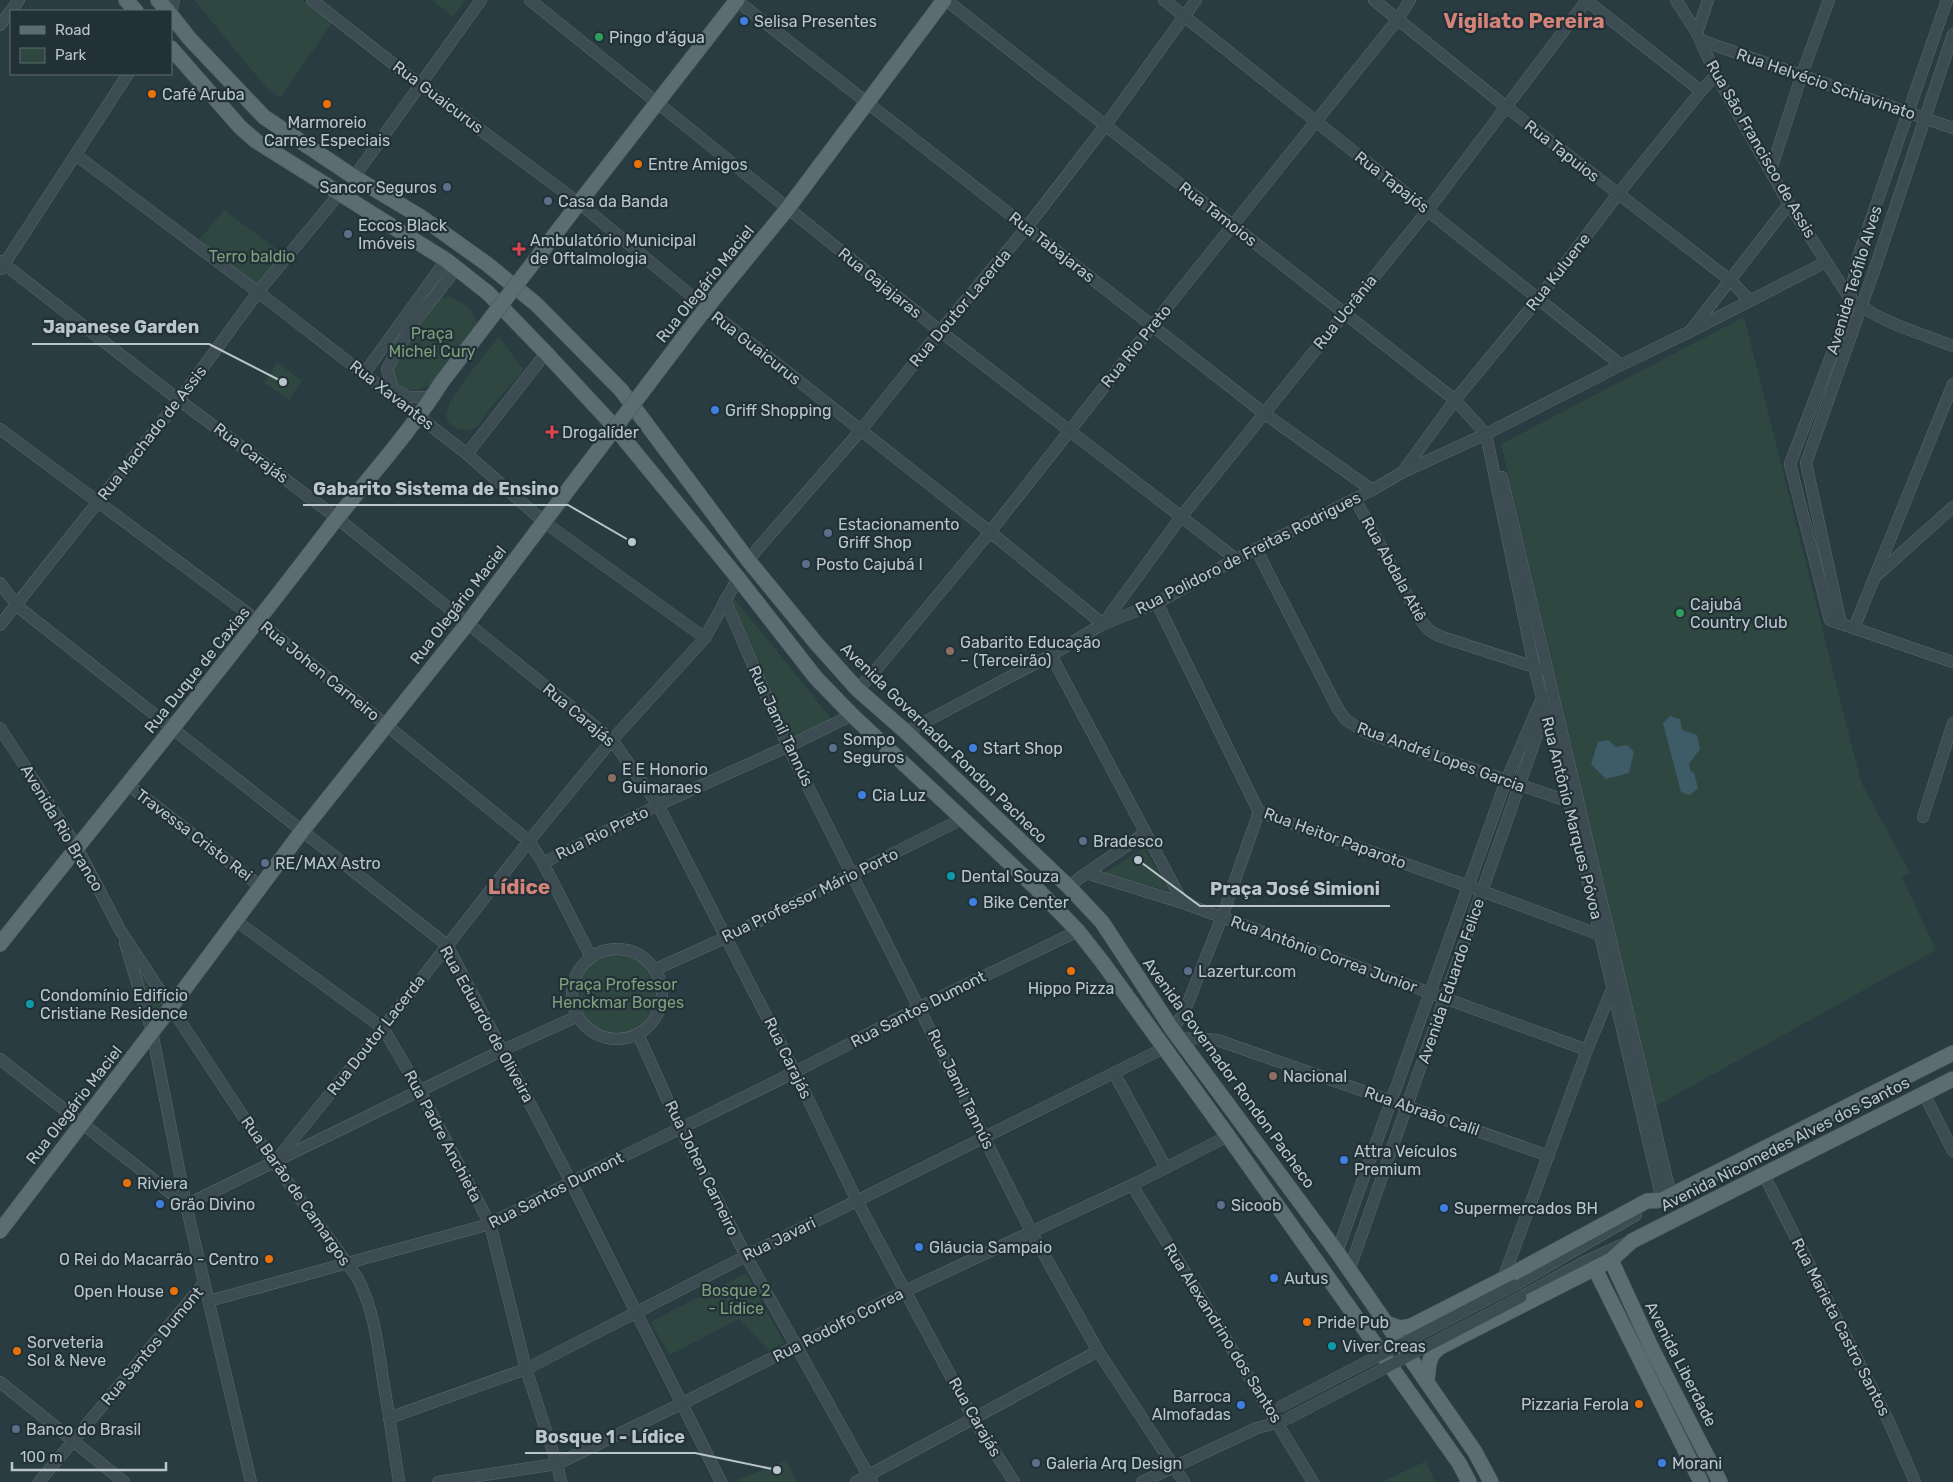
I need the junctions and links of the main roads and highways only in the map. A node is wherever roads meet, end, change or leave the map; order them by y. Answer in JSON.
{"nodes":[{"id":1,"x":126,"y":0,"type":"edge"},
{"id":2,"x":158,"y":0,"type":"edge"},
{"id":3,"x":736,"y":0,"type":"edge"},
{"id":4,"x":945,"y":0,"type":"edge"},
{"id":5,"x":135,"y":10,"type":"edge"},
{"id":6,"x":168,"y":10,"type":"edge"},
{"id":7,"x":172,"y":15,"type":"edge"},
{"id":8,"x":172,"y":49,"type":"edge"},
{"id":9,"x":0,"y":944,"type":"edge"},
{"id":10,"x":1953,"y":1053,"type":"edge"},
{"id":11,"x":1953,"y":1079,"type":"edge"},
{"id":12,"x":0,"y":1231,"type":"edge"},
{"id":13,"x":1611,"y":1260,"type":"junction"},
{"id":14,"x":1595,"y":1269,"type":"junction"},
{"id":15,"x":1448,"y":1307,"type":"junction"},
{"id":16,"x":1386,"y":1323,"type":"junction"},
{"id":17,"x":1461,"y":1336,"type":"junction"},
{"id":18,"x":1426,"y":1382,"type":"junction"},
{"id":19,"x":1696,"y":1433,"type":"junction"},
{"id":20,"x":1680,"y":1441,"type":"junction"},
{"id":21,"x":1469,"y":1482,"type":"edge"},
{"id":22,"x":1492,"y":1482,"type":"edge"},
{"id":23,"x":1701,"y":1482,"type":"edge"},
{"id":24,"x":1720,"y":1482,"type":"edge"}],
"edges":[{"from":1,"to":5,"type":"main road"},
{"from":2,"to":6,"type":"main road","name":"Avenida Governador Rondon Pacheco"},
{"from":3,"to":9,"type":"main road","name":"Rua Duque de Caxias","bridge":true},
{"from":4,"to":12,"type":"main road","name":"Rua Olegário Maciel","bridge":true},
{"from":7,"to":16,"type":"main road","name":"Avenida Governador Rondon Pacheco"},
{"from":8,"to":21,"type":"main road"},
{"from":10,"to":15,"type":"main road","name":"Avenida Nicomedes Alves dos Santos"},
{"from":11,"to":13,"type":"main road","name":"Avenida Nicomedes Alves dos Santos"},
{"from":13,"to":14,"type":"main road","name":"Avenida Nicomedes Alves dos Santos"},
{"from":13,"to":19,"type":"main road","name":"Avenida Liberdade"},
{"from":14,"to":17,"type":"main road","name":"Avenida Nicomedes Alves dos Santos"},
{"from":14,"to":20,"type":"main road"},
{"from":15,"to":16,"type":"main road","name":"Avenida Nicomedes Alves dos Santos"},
{"from":15,"to":17,"type":"main road"},
{"from":16,"to":18,"type":"main road","name":"Avenida Governador Rondon Pacheco"},
{"from":17,"to":18,"type":"main road","name":"Avenida Nicomedes Alves dos Santos"},
{"from":18,"to":22,"type":"main road","name":"Avenida Governador Rondon Pacheco"},
{"from":19,"to":20,"type":"main road"},
{"from":19,"to":24,"type":"main road","name":"Avenida Liberdade"},
{"from":20,"to":23,"type":"main road"}]}
